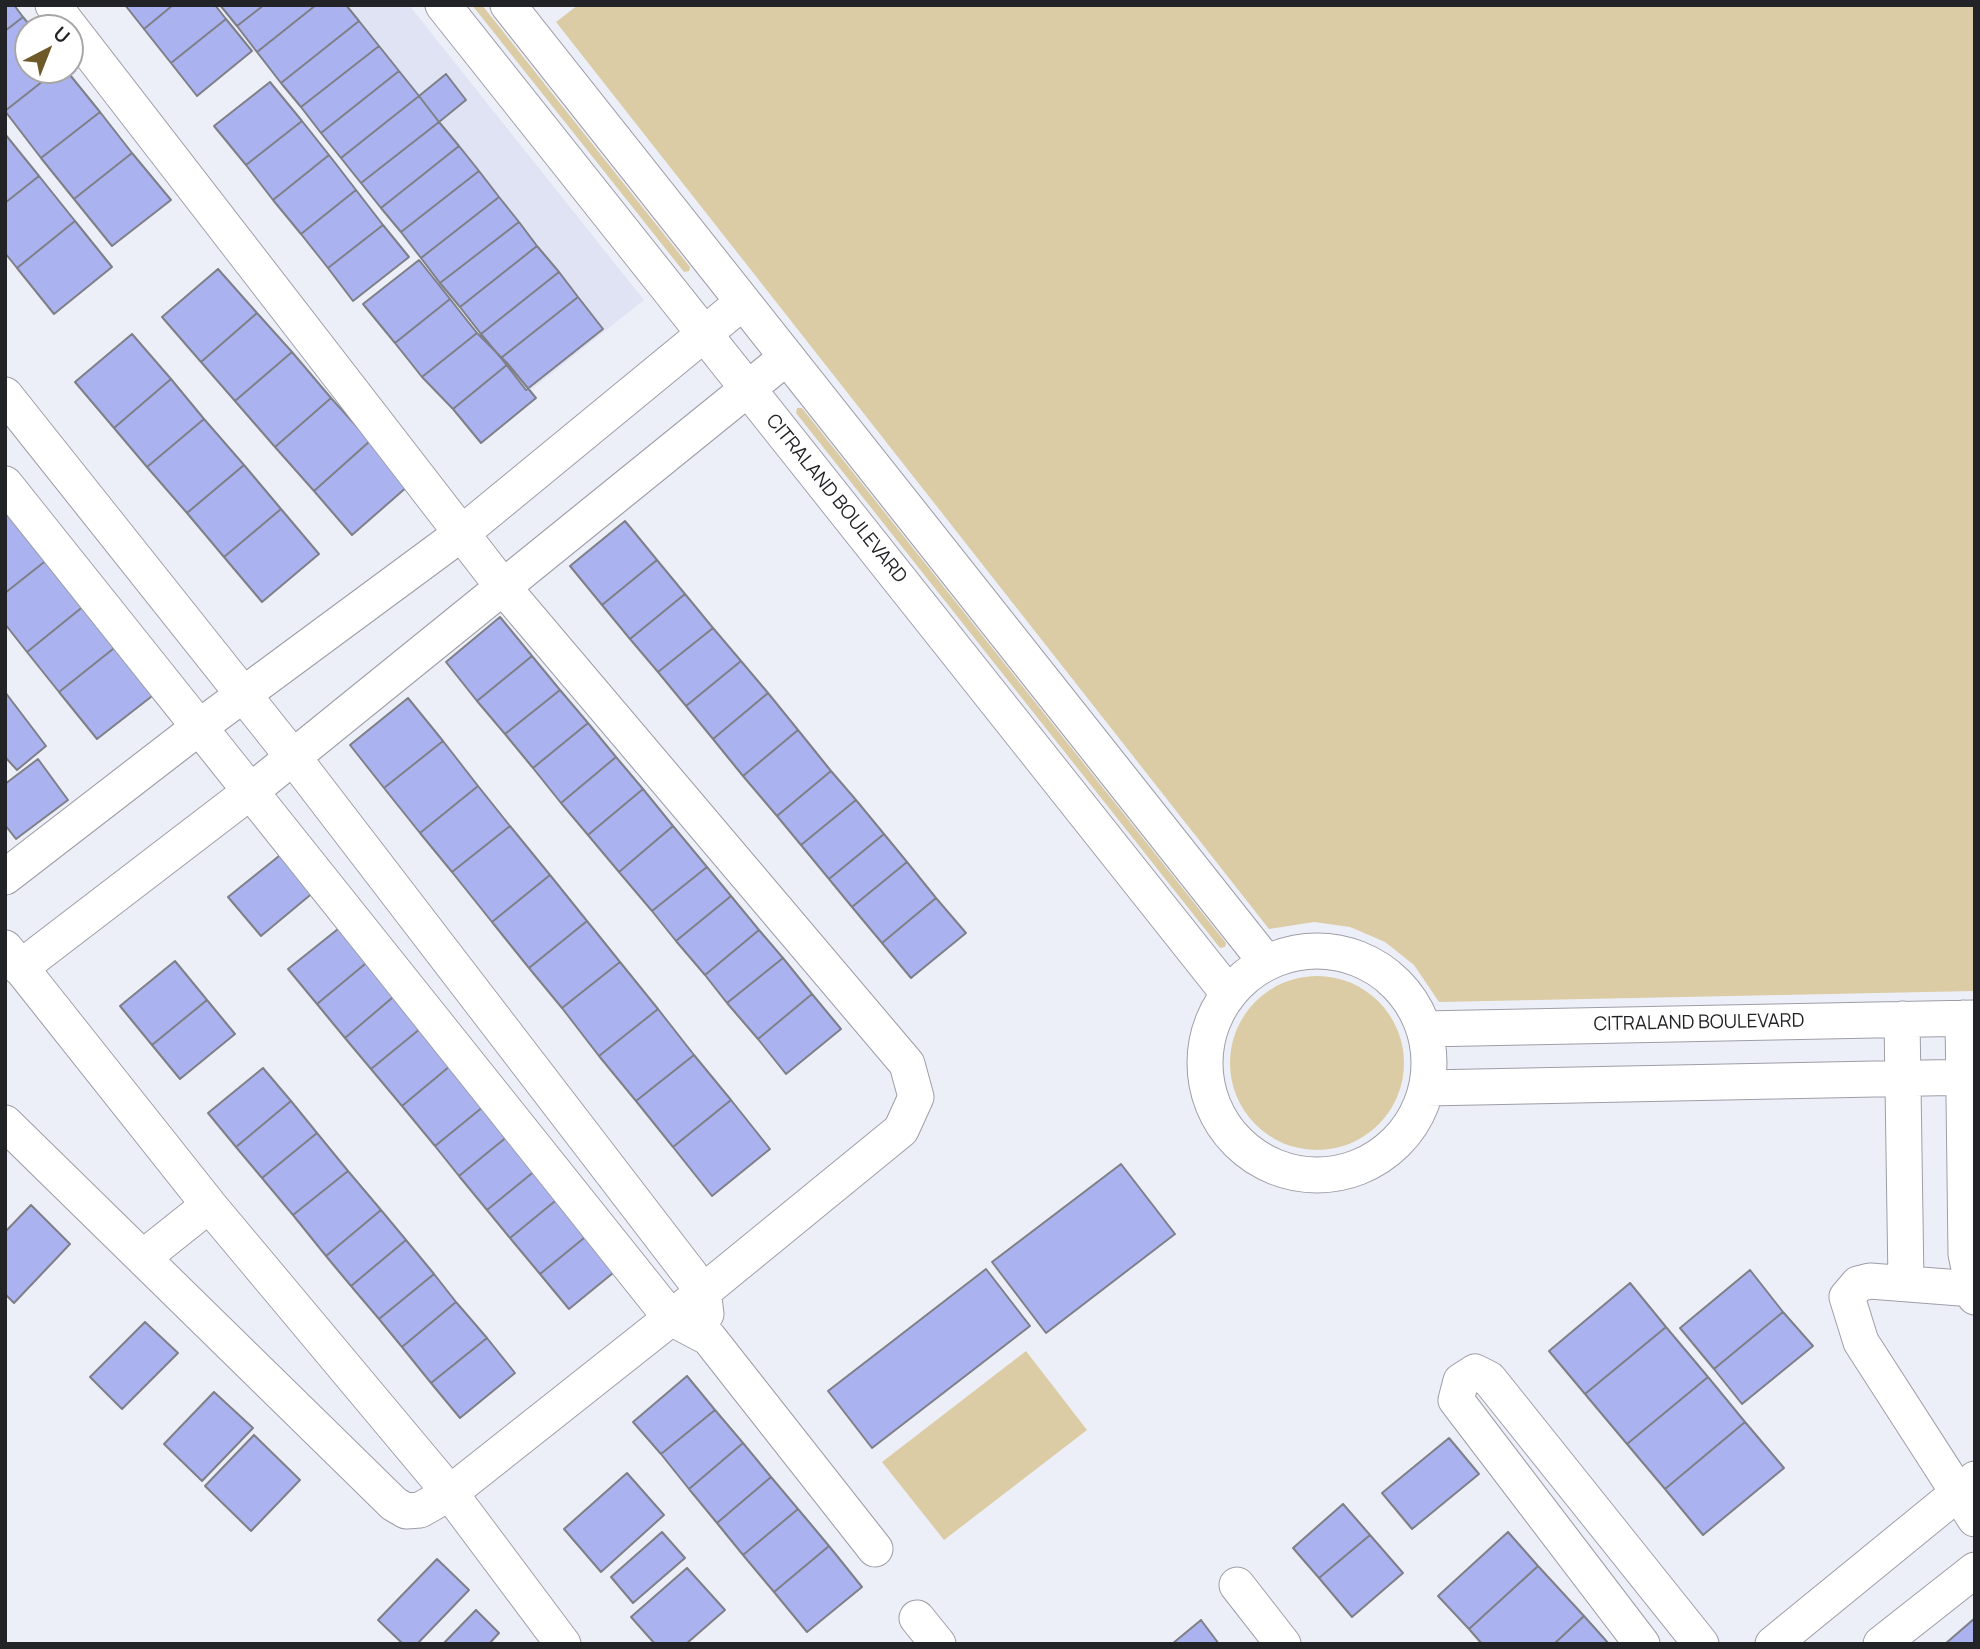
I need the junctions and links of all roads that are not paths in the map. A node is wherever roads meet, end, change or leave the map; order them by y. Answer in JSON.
{"nodes":[{"id":1,"x":53,"y":5,"type":"edge"},
{"id":2,"x":443,"y":5,"type":"edge"},
{"id":3,"x":508,"y":5,"type":"edge"},
{"id":4,"x":743,"y":302,"type":"junction"},
{"id":5,"x":704,"y":334,"type":"junction"},
{"id":6,"x":786,"y":357,"type":"junction"},
{"id":7,"x":748,"y":389,"type":"junction"},
{"id":8,"x":5,"y":395,"type":"edge"},
{"id":9,"x":5,"y":484,"type":"edge"},
{"id":10,"x":462,"y":533,"type":"junction"},
{"id":11,"x":503,"y":587,"type":"junction"},
{"id":12,"x":243,"y":695,"type":"junction"},
{"id":13,"x":198,"y":728,"type":"junction"},
{"id":14,"x":293,"y":757,"type":"junction"},
{"id":15,"x":251,"y":791,"type":"junction"},
{"id":16,"x":5,"y":877,"type":"edge"},
{"id":17,"x":12,"y":958,"type":"edge"},
{"id":18,"x":1266,"y":962,"type":"junction"},
{"id":19,"x":1228,"y":993,"type":"junction"},
{"id":20,"x":1969,"y":1018,"type":"edge"},
{"id":21,"x":1902,"y":1019,"type":"junction"},
{"id":22,"x":1424,"y":1029,"type":"junction"},
{"id":23,"x":1969,"y":1077,"type":"edge"},
{"id":24,"x":1903,"y":1078,"type":"junction"},
{"id":25,"x":1427,"y":1088,"type":"junction"},
{"id":26,"x":5,"y":1123,"type":"edge"},
{"id":27,"x":209,"y":1205,"type":"junction"},
{"id":28,"x":145,"y":1256,"type":"junction"},
{"id":29,"x":1906,"y":1283,"type":"junction"},
{"id":30,"x":703,"y":1291,"type":"junction"},
{"id":31,"x":1974,"y":1293,"type":"edge"},
{"id":32,"x":671,"y":1318,"type":"junction"},
{"id":33,"x":709,"y":1338,"type":"junction"},
{"id":34,"x":450,"y":1493,"type":"junction"},
{"id":35,"x":1969,"y":1496,"type":"edge"},
{"id":36,"x":874,"y":1549,"type":"dead end"},
{"id":37,"x":1975,"y":1570,"type":"edge"},
{"id":38,"x":1237,"y":1585,"type":"dead end"},
{"id":39,"x":563,"y":1644,"type":"edge"},
{"id":40,"x":1283,"y":1644,"type":"edge"},
{"id":41,"x":1642,"y":1644,"type":"edge"},
{"id":42,"x":1701,"y":1644,"type":"edge"},
{"id":43,"x":1773,"y":1644,"type":"edge"},
{"id":44,"x":1881,"y":1644,"type":"edge"}],
"edges":[{"from":1,"to":10,"type":"street"},
{"from":2,"to":5,"type":"street","name":"CITRALAND BOULEVARD"},
{"from":3,"to":4,"type":"street"},
{"from":4,"to":5,"type":"street"},
{"from":4,"to":6,"type":"street"},
{"from":5,"to":7,"type":"street","name":"CITRALAND BOULEVARD"},
{"from":5,"to":10,"type":"street"},
{"from":6,"to":7,"type":"street"},
{"from":6,"to":18,"type":"street"},
{"from":7,"to":11,"type":"street"},
{"from":7,"to":19,"type":"street","name":"CITRALAND BOULEVARD"},
{"from":8,"to":12,"type":"street"},
{"from":9,"to":13,"type":"street"},
{"from":10,"to":11,"type":"street"},
{"from":10,"to":12,"type":"street"},
{"from":11,"to":14,"type":"street"},
{"from":11,"to":30,"type":"street"},
{"from":12,"to":13,"type":"street"},
{"from":12,"to":14,"type":"street"},
{"from":13,"to":15,"type":"street"},
{"from":13,"to":16,"type":"street"},
{"from":14,"to":15,"type":"street"},
{"from":14,"to":30,"type":"street"},
{"from":15,"to":17,"type":"street"},
{"from":15,"to":32,"type":"street"},
{"from":17,"to":27,"type":"street"},
{"from":18,"to":19,"type":"street"},
{"from":18,"to":22,"type":"street"},
{"from":19,"to":25,"type":"street"},
{"from":20,"to":21,"type":"street","name":"CITRALAND BOULEVARD"},
{"from":20,"to":23,"type":"street"},
{"from":21,"to":22,"type":"street","name":"CITRALAND BOULEVARD"},
{"from":21,"to":24,"type":"street"},
{"from":22,"to":25,"type":"street"},
{"from":23,"to":24,"type":"street"},
{"from":23,"to":31,"type":"street"},
{"from":24,"to":25,"type":"street"},
{"from":24,"to":29,"type":"street"},
{"from":26,"to":28,"type":"street"},
{"from":27,"to":28,"type":"street"},
{"from":27,"to":34,"type":"street"},
{"from":28,"to":34,"type":"street"},
{"from":29,"to":31,"type":"street"},
{"from":29,"to":35,"type":"street"},
{"from":30,"to":32,"type":"street"},
{"from":30,"to":33,"type":"street"},
{"from":32,"to":33,"type":"street"},
{"from":32,"to":34,"type":"street"},
{"from":33,"to":36,"type":"street"},
{"from":34,"to":39,"type":"street"},
{"from":35,"to":43,"type":"street"},
{"from":37,"to":44,"type":"street"},
{"from":38,"to":40,"type":"street"},
{"from":41,"to":42,"type":"street"}]}
